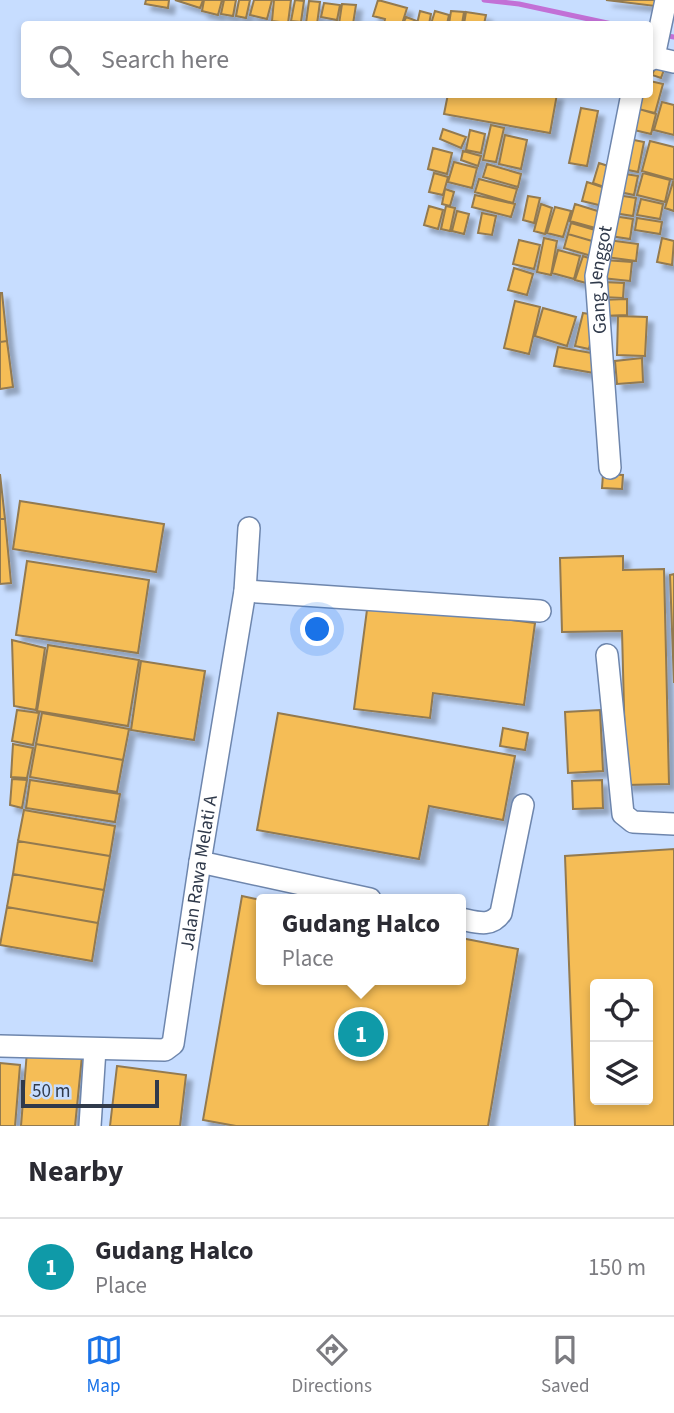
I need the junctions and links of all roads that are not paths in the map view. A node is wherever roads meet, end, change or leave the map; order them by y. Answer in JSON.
{"nodes":[{"id":1,"x":667,"y":10,"type":"edge"},
{"id":2,"x":653,"y":55,"type":"edge"},
{"id":3,"x":674,"y":62,"type":"edge"},
{"id":4,"x":631,"y":98,"type":"edge"},
{"id":5,"x":610,"y":468,"type":"dead end"},
{"id":6,"x":249,"y":528,"type":"dead end"},
{"id":7,"x":245,"y":591,"type":"junction"},
{"id":8,"x":540,"y":611,"type":"dead end"},
{"id":9,"x":607,"y":655,"type":"dead end"},
{"id":10,"x":523,"y":805,"type":"dead end"},
{"id":11,"x":674,"y":824,"type":"edge"},
{"id":12,"x":200,"y":862,"type":"junction"},
{"id":13,"x":347,"y":894,"type":"edge"},
{"id":14,"x":466,"y":920,"type":"edge"},
{"id":15,"x":0,"y":1046,"type":"edge"},
{"id":16,"x":95,"y":1049,"type":"junction"},
{"id":17,"x":90,"y":1126,"type":"edge"}],
"edges":[{"from":1,"to":2,"type":"street"},
{"from":2,"to":3,"type":"street"},
{"from":4,"to":5,"type":"street","name":"Gang Jenggot"},
{"from":6,"to":7,"type":"street","name":"Jalan Rawa Melati A"},
{"from":7,"to":8,"type":"street"},
{"from":7,"to":12,"type":"street","name":"Jalan Rawa Melati A"},
{"from":9,"to":11,"type":"street"},
{"from":10,"to":14,"type":"street"},
{"from":12,"to":13,"type":"street"},
{"from":12,"to":16,"type":"street","name":"Jalan Rawa Melati A"},
{"from":15,"to":16,"type":"street","name":"Jalan Rawa Melati A"},
{"from":16,"to":17,"type":"street"}]}
